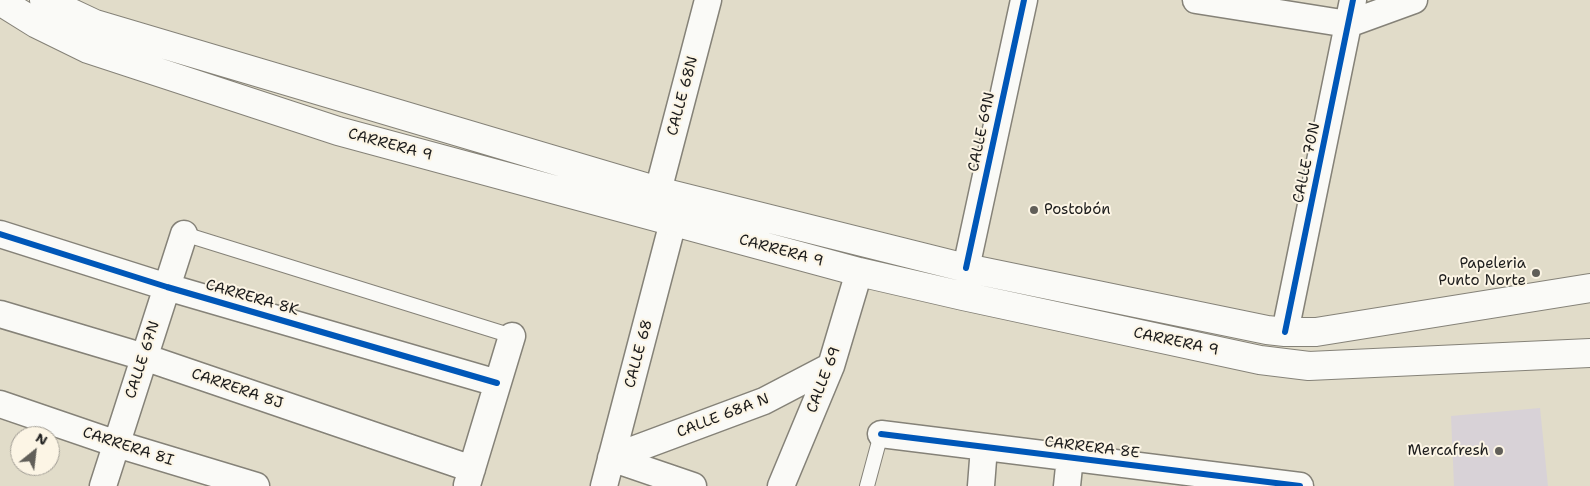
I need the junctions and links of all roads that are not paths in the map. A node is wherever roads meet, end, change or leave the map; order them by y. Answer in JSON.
{"nodes":[{"id":1,"x":44,"y":0,"type":"edge"},
{"id":2,"x":708,"y":0,"type":"edge"},
{"id":3,"x":1024,"y":0,"type":"edge"},
{"id":4,"x":1196,"y":0,"type":"edge"},
{"id":5,"x":1414,"y":0,"type":"edge"},
{"id":6,"x":0,"y":2,"type":"edge"},
{"id":7,"x":1350,"y":12,"type":"edge"},
{"id":8,"x":658,"y":191,"type":"junction"},
{"id":9,"x":673,"y":222,"type":"junction"},
{"id":10,"x":0,"y":234,"type":"edge"},
{"id":11,"x":184,"y":234,"type":"joint"},
{"id":12,"x":966,"y":268,"type":"junction"},
{"id":13,"x":859,"y":272,"type":"junction"},
{"id":14,"x":167,"y":286,"type":"junction"},
{"id":15,"x":1590,"y":288,"type":"edge"},
{"id":16,"x":0,"y":314,"type":"edge"},
{"id":17,"x":1285,"y":332,"type":"junction"},
{"id":18,"x":512,"y":336,"type":"joint"},
{"id":19,"x":1590,"y":353,"type":"edge"},
{"id":20,"x":144,"y":357,"type":"junction"},
{"id":21,"x":831,"y":366,"type":"junction"},
{"id":22,"x":497,"y":383,"type":"junction"},
{"id":23,"x":0,"y":404,"type":"edge"},
{"id":24,"x":881,"y":434,"type":"joint"},
{"id":25,"x":116,"y":444,"type":"junction"},
{"id":26,"x":984,"y":447,"type":"junction"},
{"id":27,"x":611,"y":458,"type":"junction"},
{"id":28,"x":1070,"y":458,"type":"junction"},
{"id":29,"x":1152,"y":477,"type":"edge"},
{"id":30,"x":469,"y":478,"type":"edge"},
{"id":31,"x":1236,"y":482,"type":"edge"},
{"id":32,"x":103,"y":486,"type":"edge"},
{"id":33,"x":256,"y":486,"type":"edge"},
{"id":34,"x":604,"y":486,"type":"edge"},
{"id":35,"x":694,"y":486,"type":"edge"},
{"id":36,"x":781,"y":486,"type":"edge"},
{"id":37,"x":867,"y":486,"type":"edge"},
{"id":38,"x":981,"y":486,"type":"edge"},
{"id":39,"x":1067,"y":486,"type":"edge"},
{"id":40,"x":1300,"y":486,"type":"edge"}],
"edges":[{"from":1,"to":8,"type":"main road","name":"CARRERA 9"},
{"from":2,"to":8,"type":"street","name":"CALLE 68N"},
{"from":3,"to":12,"type":"street","name":"CALLE 69N"},
{"from":4,"to":7,"type":"street"},
{"from":5,"to":7,"type":"street"},
{"from":6,"to":9,"type":"main road","name":"CARRERA 9"},
{"from":7,"to":17,"type":"street","name":"CALLE 70N"},
{"from":8,"to":12,"type":"main road","name":"CARRERA 9"},
{"from":9,"to":13,"type":"main road","name":"CARRERA 9"},
{"from":9,"to":27,"type":"street","name":"CALLE 68"},
{"from":10,"to":14,"type":"street","name":"CARRERA 8K"},
{"from":11,"to":14,"type":"street","name":"CALLE 67N"},
{"from":11,"to":18,"type":"lane"},
{"from":12,"to":17,"type":"main road","name":"CARRERA 9"},
{"from":13,"to":19,"type":"main road","name":"CARRERA 9"},
{"from":13,"to":21,"type":"street","name":"CALLE 69"},
{"from":14,"to":20,"type":"street","name":"CALLE 67N"},
{"from":14,"to":22,"type":"street","name":"CARRERA 8K"},
{"from":15,"to":17,"type":"main road","name":"CARRERA 9"},
{"from":16,"to":20,"type":"street","name":"CARRERA 8J"},
{"from":18,"to":22,"type":"street"},
{"from":20,"to":25,"type":"street","name":"CALLE 67N"},
{"from":20,"to":30,"type":"street","name":"CARRERA 8J"},
{"from":21,"to":27,"type":"street","name":"CALLE 68A N"},
{"from":21,"to":36,"type":"street","name":"CALLE 69"},
{"from":22,"to":30,"type":"street"},
{"from":23,"to":25,"type":"street","name":"CARRERA 8I"},
{"from":24,"to":26,"type":"street","name":"CARRERA 8E"},
{"from":24,"to":37,"type":"lane"},
{"from":25,"to":32,"type":"street","name":"CALLE 67N"},
{"from":25,"to":33,"type":"street","name":"CARRERA 8I"},
{"from":26,"to":28,"type":"street","name":"CARRERA 8E"},
{"from":26,"to":38,"type":"street"},
{"from":27,"to":34,"type":"street","name":"CALLE 68"},
{"from":27,"to":35,"type":"street"},
{"from":28,"to":29,"type":"street","name":"CARRERA 8E"},
{"from":28,"to":39,"type":"street"},
{"from":29,"to":31,"type":"street","name":"CARRERA 8E"},
{"from":31,"to":40,"type":"street","name":"CARRERA 8E"}]}
